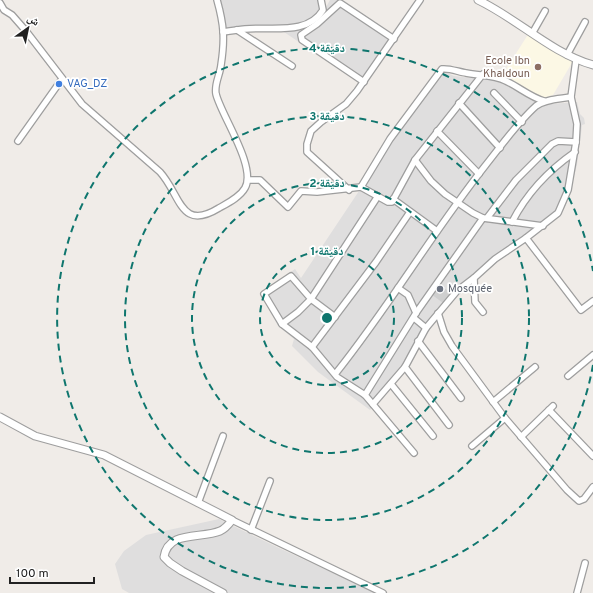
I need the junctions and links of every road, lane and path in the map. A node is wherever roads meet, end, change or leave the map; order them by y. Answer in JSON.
{"nodes":[{"id":1,"x":219,"y":0,"type":"edge"},
{"id":2,"x":321,"y":0,"type":"edge"},
{"id":3,"x":420,"y":0,"type":"edge"},
{"id":4,"x":483,"y":1,"type":"edge"},
{"id":5,"x":0,"y":3,"type":"edge"},
{"id":6,"x":4,"y":10,"type":"junction"},
{"id":7,"x":544,"y":11,"type":"dead end"},
{"id":8,"x":0,"y":15,"type":"edge"},
{"id":9,"x":585,"y":22,"type":"dead end"},
{"id":10,"x":237,"y":30,"type":"junction"},
{"id":11,"x":223,"y":32,"type":"junction"},
{"id":12,"x":533,"y":32,"type":"junction"},
{"id":13,"x":394,"y":39,"type":"junction"},
{"id":14,"x":567,"y":55,"type":"junction"},
{"id":15,"x":576,"y":60,"type":"junction"},
{"id":16,"x":593,"y":65,"type":"edge"},
{"id":17,"x":292,"y":66,"type":"dead end"},
{"id":18,"x":483,"y":74,"type":"junction"},
{"id":19,"x":62,"y":79,"type":"junction"},
{"id":20,"x":364,"y":82,"type":"junction"},
{"id":21,"x":494,"y":93,"type":"dead end"},
{"id":22,"x":571,"y":97,"type":"junction"},
{"id":23,"x":544,"y":101,"type":"junction"},
{"id":24,"x":459,"y":103,"type":"junction"},
{"id":25,"x":522,"y":122,"type":"junction"},
{"id":26,"x":438,"y":131,"type":"junction"},
{"id":27,"x":18,"y":141,"type":"dead end"},
{"id":28,"x":576,"y":142,"type":"junction"},
{"id":29,"x":500,"y":148,"type":"junction"},
{"id":30,"x":575,"y":152,"type":"junction"},
{"id":31,"x":415,"y":160,"type":"junction"},
{"id":32,"x":479,"y":174,"type":"junction"},
{"id":33,"x":248,"y":180,"type":"junction"},
{"id":34,"x":361,"y":187,"type":"junction"},
{"id":35,"x":348,"y":190,"type":"junction"},
{"id":36,"x":378,"y":196,"type":"junction"},
{"id":37,"x":393,"y":199,"type":"junction"},
{"id":38,"x":457,"y":203,"type":"junction"},
{"id":39,"x":410,"y":212,"type":"junction"},
{"id":40,"x":485,"y":218,"type":"junction"},
{"id":41,"x":512,"y":222,"type":"junction"},
{"id":42,"x":543,"y":226,"type":"junction"},
{"id":43,"x":437,"y":231,"type":"junction"},
{"id":44,"x":526,"y":238,"type":"junction"},
{"id":45,"x":474,"y":278,"type":"junction"},
{"id":46,"x":398,"y":288,"type":"junction"},
{"id":47,"x":311,"y":299,"type":"junction"},
{"id":48,"x":593,"y":301,"type":"edge"},
{"id":49,"x":482,"y":312,"type":"dead end"},
{"id":50,"x":438,"y":313,"type":"junction"},
{"id":51,"x":415,"y":316,"type":"junction"},
{"id":52,"x":336,"y":317,"type":"junction"},
{"id":53,"x":282,"y":324,"type":"junction"},
{"id":54,"x":426,"y":328,"type":"junction"},
{"id":55,"x":418,"y":341,"type":"junction"},
{"id":56,"x":312,"y":347,"type":"junction"},
{"id":57,"x":593,"y":355,"type":"edge"},
{"id":58,"x":405,"y":366,"type":"junction"},
{"id":59,"x":535,"y":367,"type":"dead end"},
{"id":60,"x":336,"y":373,"type":"junction"},
{"id":61,"x":568,"y":376,"type":"dead end"},
{"id":62,"x":391,"y":384,"type":"junction"},
{"id":63,"x":365,"y":395,"type":"junction"},
{"id":64,"x":460,"y":398,"type":"dead end"},
{"id":65,"x":493,"y":402,"type":"junction"},
{"id":66,"x":373,"y":404,"type":"junction"},
{"id":67,"x":0,"y":417,"type":"edge"},
{"id":68,"x":505,"y":418,"type":"junction"},
{"id":69,"x":449,"y":425,"type":"dead end"},
{"id":70,"x":223,"y":436,"type":"dead end"},
{"id":71,"x":433,"y":436,"type":"dead end"},
{"id":72,"x":521,"y":437,"type":"junction"},
{"id":73,"x":472,"y":446,"type":"dead end"},
{"id":74,"x":414,"y":453,"type":"dead end"},
{"id":75,"x":593,"y":456,"type":"edge"},
{"id":76,"x":270,"y":481,"type":"dead end"},
{"id":77,"x":593,"y":487,"type":"edge"},
{"id":78,"x":198,"y":503,"type":"junction"},
{"id":79,"x":232,"y":520,"type":"junction"},
{"id":80,"x":251,"y":530,"type":"junction"},
{"id":81,"x":585,"y":563,"type":"dead end"},
{"id":82,"x":224,"y":593,"type":"edge"},
{"id":83,"x":383,"y":593,"type":"edge"},
{"id":84,"x":577,"y":593,"type":"edge"}],
"edges":[{"from":1,"to":11,"type":"street"},
{"from":2,"to":10,"type":"street"},
{"from":3,"to":13,"type":"street"},
{"from":4,"to":12,"type":"street"},
{"from":5,"to":6,"type":"street"},
{"from":6,"to":8,"type":"street"},
{"from":6,"to":19,"type":"street"},
{"from":7,"to":12,"type":"street"},
{"from":9,"to":14,"type":"street"},
{"from":10,"to":11,"type":"street"},
{"from":10,"to":17,"type":"street"},
{"from":11,"to":33,"type":"street"},
{"from":12,"to":14,"type":"street"},
{"from":13,"to":20,"type":"street"},
{"from":13,"to":20,"type":"street"},
{"from":14,"to":15,"type":"street"},
{"from":15,"to":16,"type":"street"},
{"from":15,"to":22,"type":"street"},
{"from":18,"to":23,"type":"street"},
{"from":18,"to":24,"type":"street"},
{"from":18,"to":34,"type":"street"},
{"from":19,"to":27,"type":"street"},
{"from":19,"to":33,"type":"street"},
{"from":20,"to":35,"type":"street"},
{"from":21,"to":25,"type":"street"},
{"from":22,"to":23,"type":"street"},
{"from":22,"to":28,"type":"street"},
{"from":23,"to":25,"type":"street"},
{"from":24,"to":26,"type":"street"},
{"from":24,"to":29,"type":"street"},
{"from":25,"to":29,"type":"street"},
{"from":26,"to":31,"type":"street"},
{"from":26,"to":32,"type":"street"},
{"from":28,"to":30,"type":"street"},
{"from":28,"to":40,"type":"street"},
{"from":29,"to":32,"type":"street"},
{"from":30,"to":41,"type":"street"},
{"from":30,"to":42,"type":"street"},
{"from":31,"to":37,"type":"street"},
{"from":31,"to":38,"type":"street"},
{"from":32,"to":38,"type":"street"},
{"from":33,"to":35,"type":"street"},
{"from":34,"to":35,"type":"street"},
{"from":34,"to":36,"type":"street"},
{"from":36,"to":37,"type":"street"},
{"from":36,"to":47,"type":"street"},
{"from":37,"to":39,"type":"street"},
{"from":38,"to":40,"type":"street"},
{"from":38,"to":43,"type":"street"},
{"from":39,"to":43,"type":"street"},
{"from":39,"to":52,"type":"street"},
{"from":40,"to":41,"type":"street"},
{"from":40,"to":51,"type":"street"},
{"from":41,"to":42,"type":"street"},
{"from":42,"to":44,"type":"street"},
{"from":43,"to":46,"type":"street"},
{"from":44,"to":45,"type":"street"},
{"from":44,"to":48,"type":"street"},
{"from":45,"to":49,"type":"street"},
{"from":45,"to":50,"type":"street"},
{"from":46,"to":51,"type":"street"},
{"from":46,"to":60,"type":"street"},
{"from":47,"to":52,"type":"street"},
{"from":47,"to":53,"type":"street"},
{"from":47,"to":53,"type":"street"},
{"from":50,"to":54,"type":"street"},
{"from":50,"to":65,"type":"street"},
{"from":51,"to":54,"type":"street"},
{"from":51,"to":63,"type":"street"},
{"from":52,"to":56,"type":"street"},
{"from":53,"to":56,"type":"street"},
{"from":54,"to":55,"type":"street"},
{"from":55,"to":58,"type":"street"},
{"from":55,"to":64,"type":"street"},
{"from":56,"to":60,"type":"street"},
{"from":57,"to":61,"type":"street"},
{"from":58,"to":62,"type":"street"},
{"from":58,"to":69,"type":"street"},
{"from":59,"to":65,"type":"street"},
{"from":60,"to":63,"type":"street"},
{"from":62,"to":66,"type":"street"},
{"from":62,"to":71,"type":"street"},
{"from":63,"to":66,"type":"street"},
{"from":65,"to":68,"type":"street"},
{"from":66,"to":74,"type":"street"},
{"from":67,"to":78,"type":"street"},
{"from":68,"to":72,"type":"street"},
{"from":68,"to":73,"type":"street"},
{"from":70,"to":78,"type":"street"},
{"from":72,"to":75,"type":"street"},
{"from":72,"to":77,"type":"street"},
{"from":76,"to":80,"type":"street"},
{"from":78,"to":79,"type":"street"},
{"from":79,"to":80,"type":"street"},
{"from":79,"to":82,"type":"street"},
{"from":80,"to":83,"type":"street"},
{"from":81,"to":84,"type":"street"}]}
